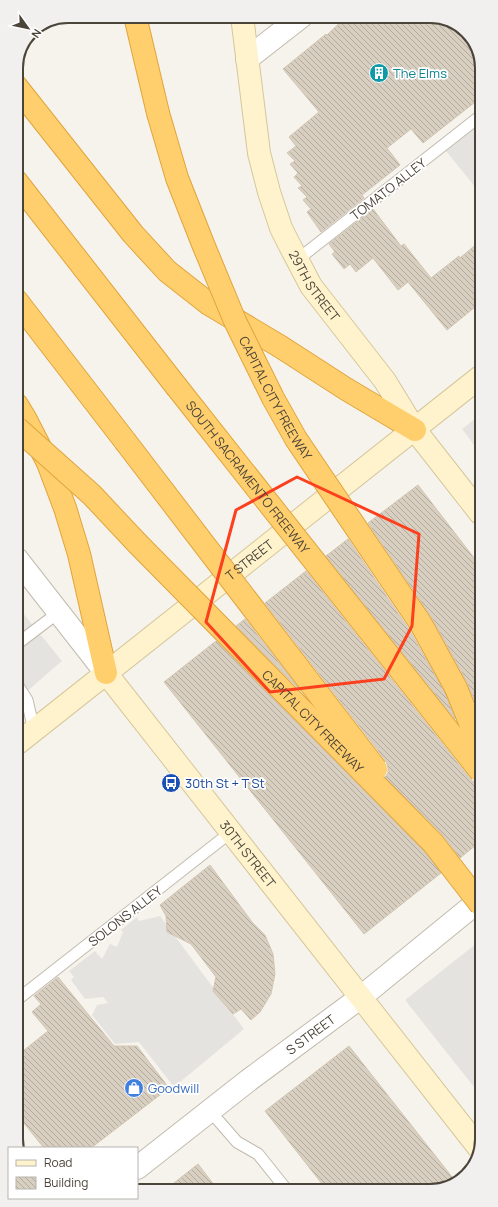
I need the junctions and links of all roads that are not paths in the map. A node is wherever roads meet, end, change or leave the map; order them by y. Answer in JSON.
{"nodes":[{"id":1,"x":137,"y":23,"type":"edge"},
{"id":2,"x":243,"y":23,"type":"edge"},
{"id":3,"x":293,"y":23,"type":"edge"},
{"id":4,"x":247,"y":59,"type":"junction"},
{"id":5,"x":23,"y":95,"type":"edge"},
{"id":6,"x":475,"y":121,"type":"edge"},
{"id":7,"x":23,"y":189,"type":"edge"},
{"id":8,"x":297,"y":260,"type":"junction"},
{"id":9,"x":23,"y":309,"type":"edge"},
{"id":10,"x":475,"y":385,"type":"edge"},
{"id":11,"x":23,"y":415,"type":"edge"},
{"id":12,"x":415,"y":430,"type":"junction"},
{"id":13,"x":23,"y":433,"type":"edge"},
{"id":14,"x":475,"y":507,"type":"edge"},
{"id":15,"x":23,"y":567,"type":"edge"},
{"id":16,"x":59,"y":612,"type":"junction"},
{"id":17,"x":23,"y":640,"type":"edge"},
{"id":18,"x":106,"y":673,"type":"junction"},
{"id":19,"x":23,"y":694,"type":"edge"},
{"id":20,"x":475,"y":735,"type":"edge"},
{"id":21,"x":26,"y":737,"type":"edge"},
{"id":22,"x":475,"y":764,"type":"edge"},
{"id":23,"x":231,"y":832,"type":"junction"},
{"id":24,"x":433,"y":843,"type":"junction"},
{"id":25,"x":475,"y":897,"type":"edge"},
{"id":26,"x":475,"y":904,"type":"edge"},
{"id":27,"x":23,"y":995,"type":"edge"},
{"id":28,"x":361,"y":997,"type":"junction"},
{"id":29,"x":210,"y":1111,"type":"junction"},
{"id":30,"x":475,"y":1143,"type":"edge"},
{"id":31,"x":138,"y":1167,"type":"edge"},
{"id":32,"x":282,"y":1184,"type":"edge"}],
"edges":[{"from":1,"to":20,"type":"highway","name":"CAPITAL CITY FREEWAY","bridge":true},
{"from":2,"to":4,"type":"main road","name":"29TH STREET"},
{"from":3,"to":4,"type":"street"},
{"from":4,"to":8,"type":"main road","name":"29TH STREET"},
{"from":5,"to":12,"type":"highway"},
{"from":6,"to":8,"type":"lane","name":"TOMATO ALLEY"},
{"from":7,"to":22,"type":"highway","name":"SOUTH SACRAMENTO FREEWAY","bridge":true},
{"from":8,"to":12,"type":"main road","name":"29TH STREET"},
{"from":9,"to":24,"type":"highway","bridge":true},
{"from":10,"to":12,"type":"main road","name":"T STREET"},
{"from":11,"to":18,"type":"highway"},
{"from":12,"to":14,"type":"main road","name":"29TH STREET"},
{"from":12,"to":18,"type":"main road","name":"T STREET"},
{"from":13,"to":24,"type":"highway","name":"CAPITAL CITY FREEWAY","bridge":true},
{"from":15,"to":16,"type":"street","name":"30TH STREET"},
{"from":16,"to":17,"type":"lane"},
{"from":16,"to":18,"type":"street","name":"30TH STREET"},
{"from":18,"to":21,"type":"main road","name":"T STREET"},
{"from":18,"to":23,"type":"main road","name":"30TH STREET"},
{"from":19,"to":21,"type":"lane"},
{"from":23,"to":27,"type":"lane","name":"SOLONS ALLEY"},
{"from":23,"to":28,"type":"main road","name":"30TH STREET"},
{"from":24,"to":25,"type":"highway","name":"CAPITAL CITY FREEWAY","bridge":true},
{"from":26,"to":28,"type":"street","name":"S STREET"},
{"from":28,"to":29,"type":"street","name":"S STREET"},
{"from":28,"to":30,"type":"main road","name":"30TH STREET"},
{"from":29,"to":31,"type":"street","name":"S STREET"},
{"from":29,"to":32,"type":"lane"}]}
